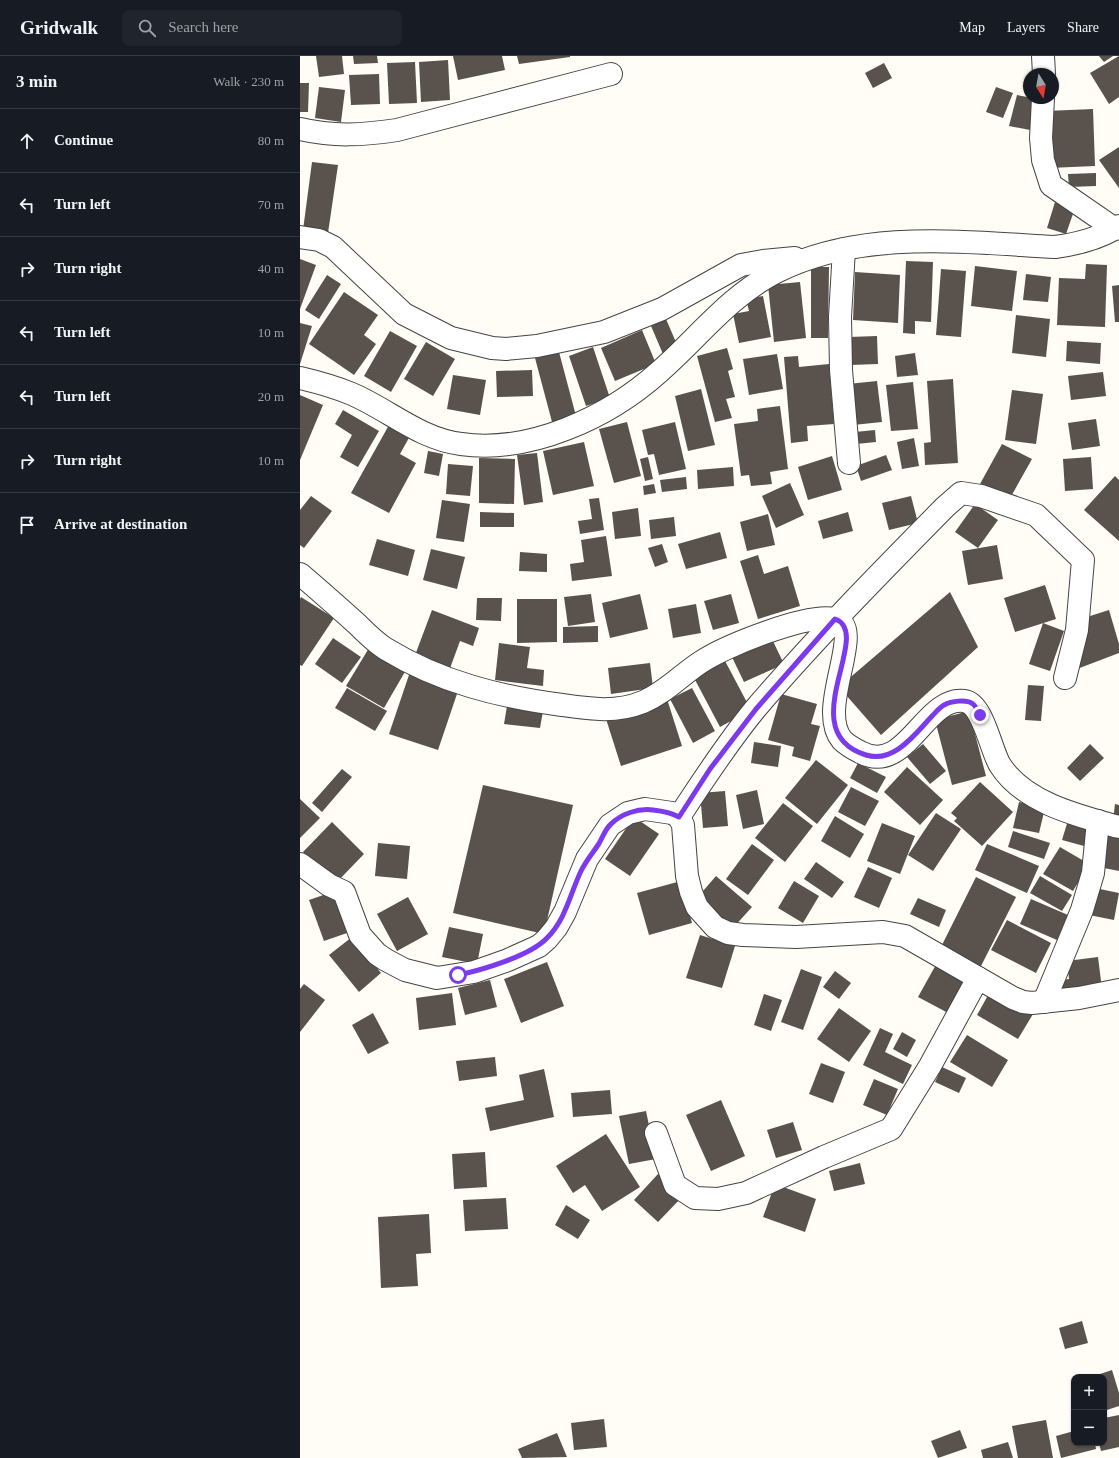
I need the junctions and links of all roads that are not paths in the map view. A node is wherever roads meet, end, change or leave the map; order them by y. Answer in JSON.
{"nodes":[{"id":1,"x":1044,"y":56,"type":"edge"},
{"id":2,"x":1044,"y":68,"type":"edge"},
{"id":3,"x":611,"y":74,"type":"dead end"},
{"id":4,"x":1043,"y":104,"type":"edge"},
{"id":5,"x":300,"y":129,"type":"edge"},
{"id":6,"x":1117,"y":228,"type":"edge"},
{"id":7,"x":300,"y":237,"type":"edge"},
{"id":8,"x":844,"y":249,"type":"junction"},
{"id":9,"x":818,"y":256,"type":"junction"},
{"id":10,"x":300,"y":378,"type":"edge"},
{"id":11,"x":849,"y":463,"type":"dead end"},
{"id":12,"x":300,"y":574,"type":"edge"},
{"id":13,"x":835,"y":619,"type":"junction"},
{"id":14,"x":1065,"y":678,"type":"dead end"},
{"id":15,"x":679,"y":817,"type":"junction"},
{"id":16,"x":1098,"y":822,"type":"junction"},
{"id":17,"x":1119,"y":827,"type":"edge"},
{"id":18,"x":300,"y":864,"type":"edge"},
{"id":19,"x":978,"y":978,"type":"junction"},
{"id":20,"x":1119,"y":990,"type":"edge"},
{"id":21,"x":1044,"y":1002,"type":"junction"},
{"id":22,"x":656,"y":1133,"type":"dead end"}],
"edges":[{"from":1,"to":2,"type":"street"},
{"from":3,"to":5,"type":"street"},
{"from":4,"to":6,"type":"street"},
{"from":6,"to":8,"type":"street"},
{"from":7,"to":9,"type":"street"},
{"from":8,"to":9,"type":"street"},
{"from":8,"to":11,"type":"street"},
{"from":9,"to":10,"type":"street"},
{"from":12,"to":13,"type":"street"},
{"from":13,"to":14,"type":"street"},
{"from":13,"to":15,"type":"street"},
{"from":13,"to":16,"type":"street"},
{"from":15,"to":18,"type":"street"},
{"from":15,"to":19,"type":"street"},
{"from":16,"to":17,"type":"street"},
{"from":16,"to":21,"type":"street"},
{"from":19,"to":21,"type":"street"},
{"from":19,"to":22,"type":"street"},
{"from":20,"to":21,"type":"street"}]}
